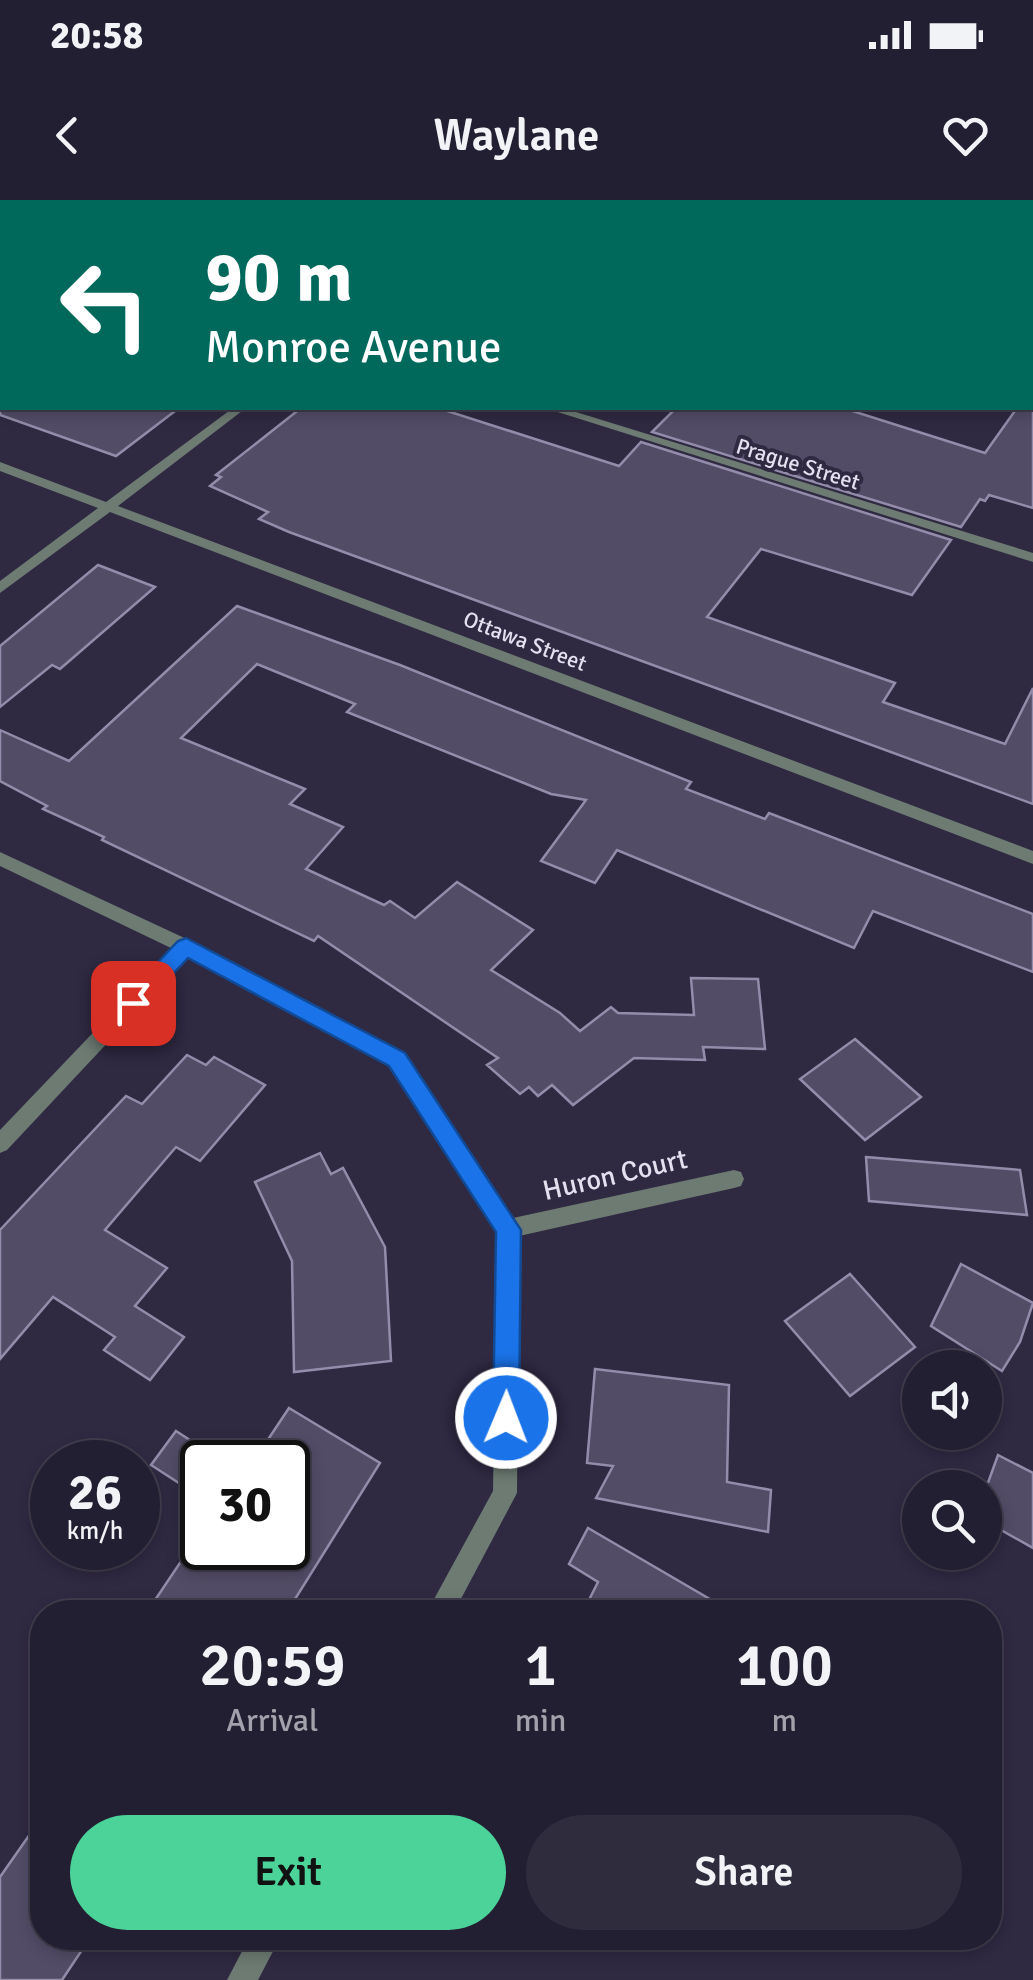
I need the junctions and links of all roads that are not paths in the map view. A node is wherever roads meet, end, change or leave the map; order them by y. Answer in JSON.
{"nodes":[{"id":1,"x":237,"y":410,"type":"edge"},
{"id":2,"x":557,"y":410,"type":"edge"},
{"id":3,"x":0,"y":466,"type":"edge"},
{"id":4,"x":108,"y":507,"type":"junction"},
{"id":5,"x":1033,"y":558,"type":"edge"},
{"id":6,"x":0,"y":588,"type":"edge"},
{"id":7,"x":0,"y":858,"type":"edge"},
{"id":8,"x":1033,"y":858,"type":"edge"},
{"id":9,"x":186,"y":946,"type":"junction"},
{"id":10,"x":0,"y":1144,"type":"edge"},
{"id":11,"x":734,"y":1179,"type":"dead end"},
{"id":12,"x":508,"y":1230,"type":"junction"},
{"id":13,"x":447,"y":1600,"type":"edge"},
{"id":14,"x":258,"y":1950,"type":"edge"},
{"id":15,"x":242,"y":1980,"type":"edge"}],
"edges":[{"from":1,"to":4,"type":"street"},
{"from":2,"to":5,"type":"street","name":"Prague Street"},
{"from":3,"to":4,"type":"street","name":"Ottawa Street"},
{"from":4,"to":6,"type":"street"},
{"from":4,"to":8,"type":"street","name":"Ottawa Street"},
{"from":7,"to":9,"type":"street"},
{"from":9,"to":10,"type":"street"},
{"from":9,"to":12,"type":"street"},
{"from":11,"to":12,"type":"street","name":"Huron Court"},
{"from":12,"to":13,"type":"street"},
{"from":14,"to":15,"type":"street"}]}
